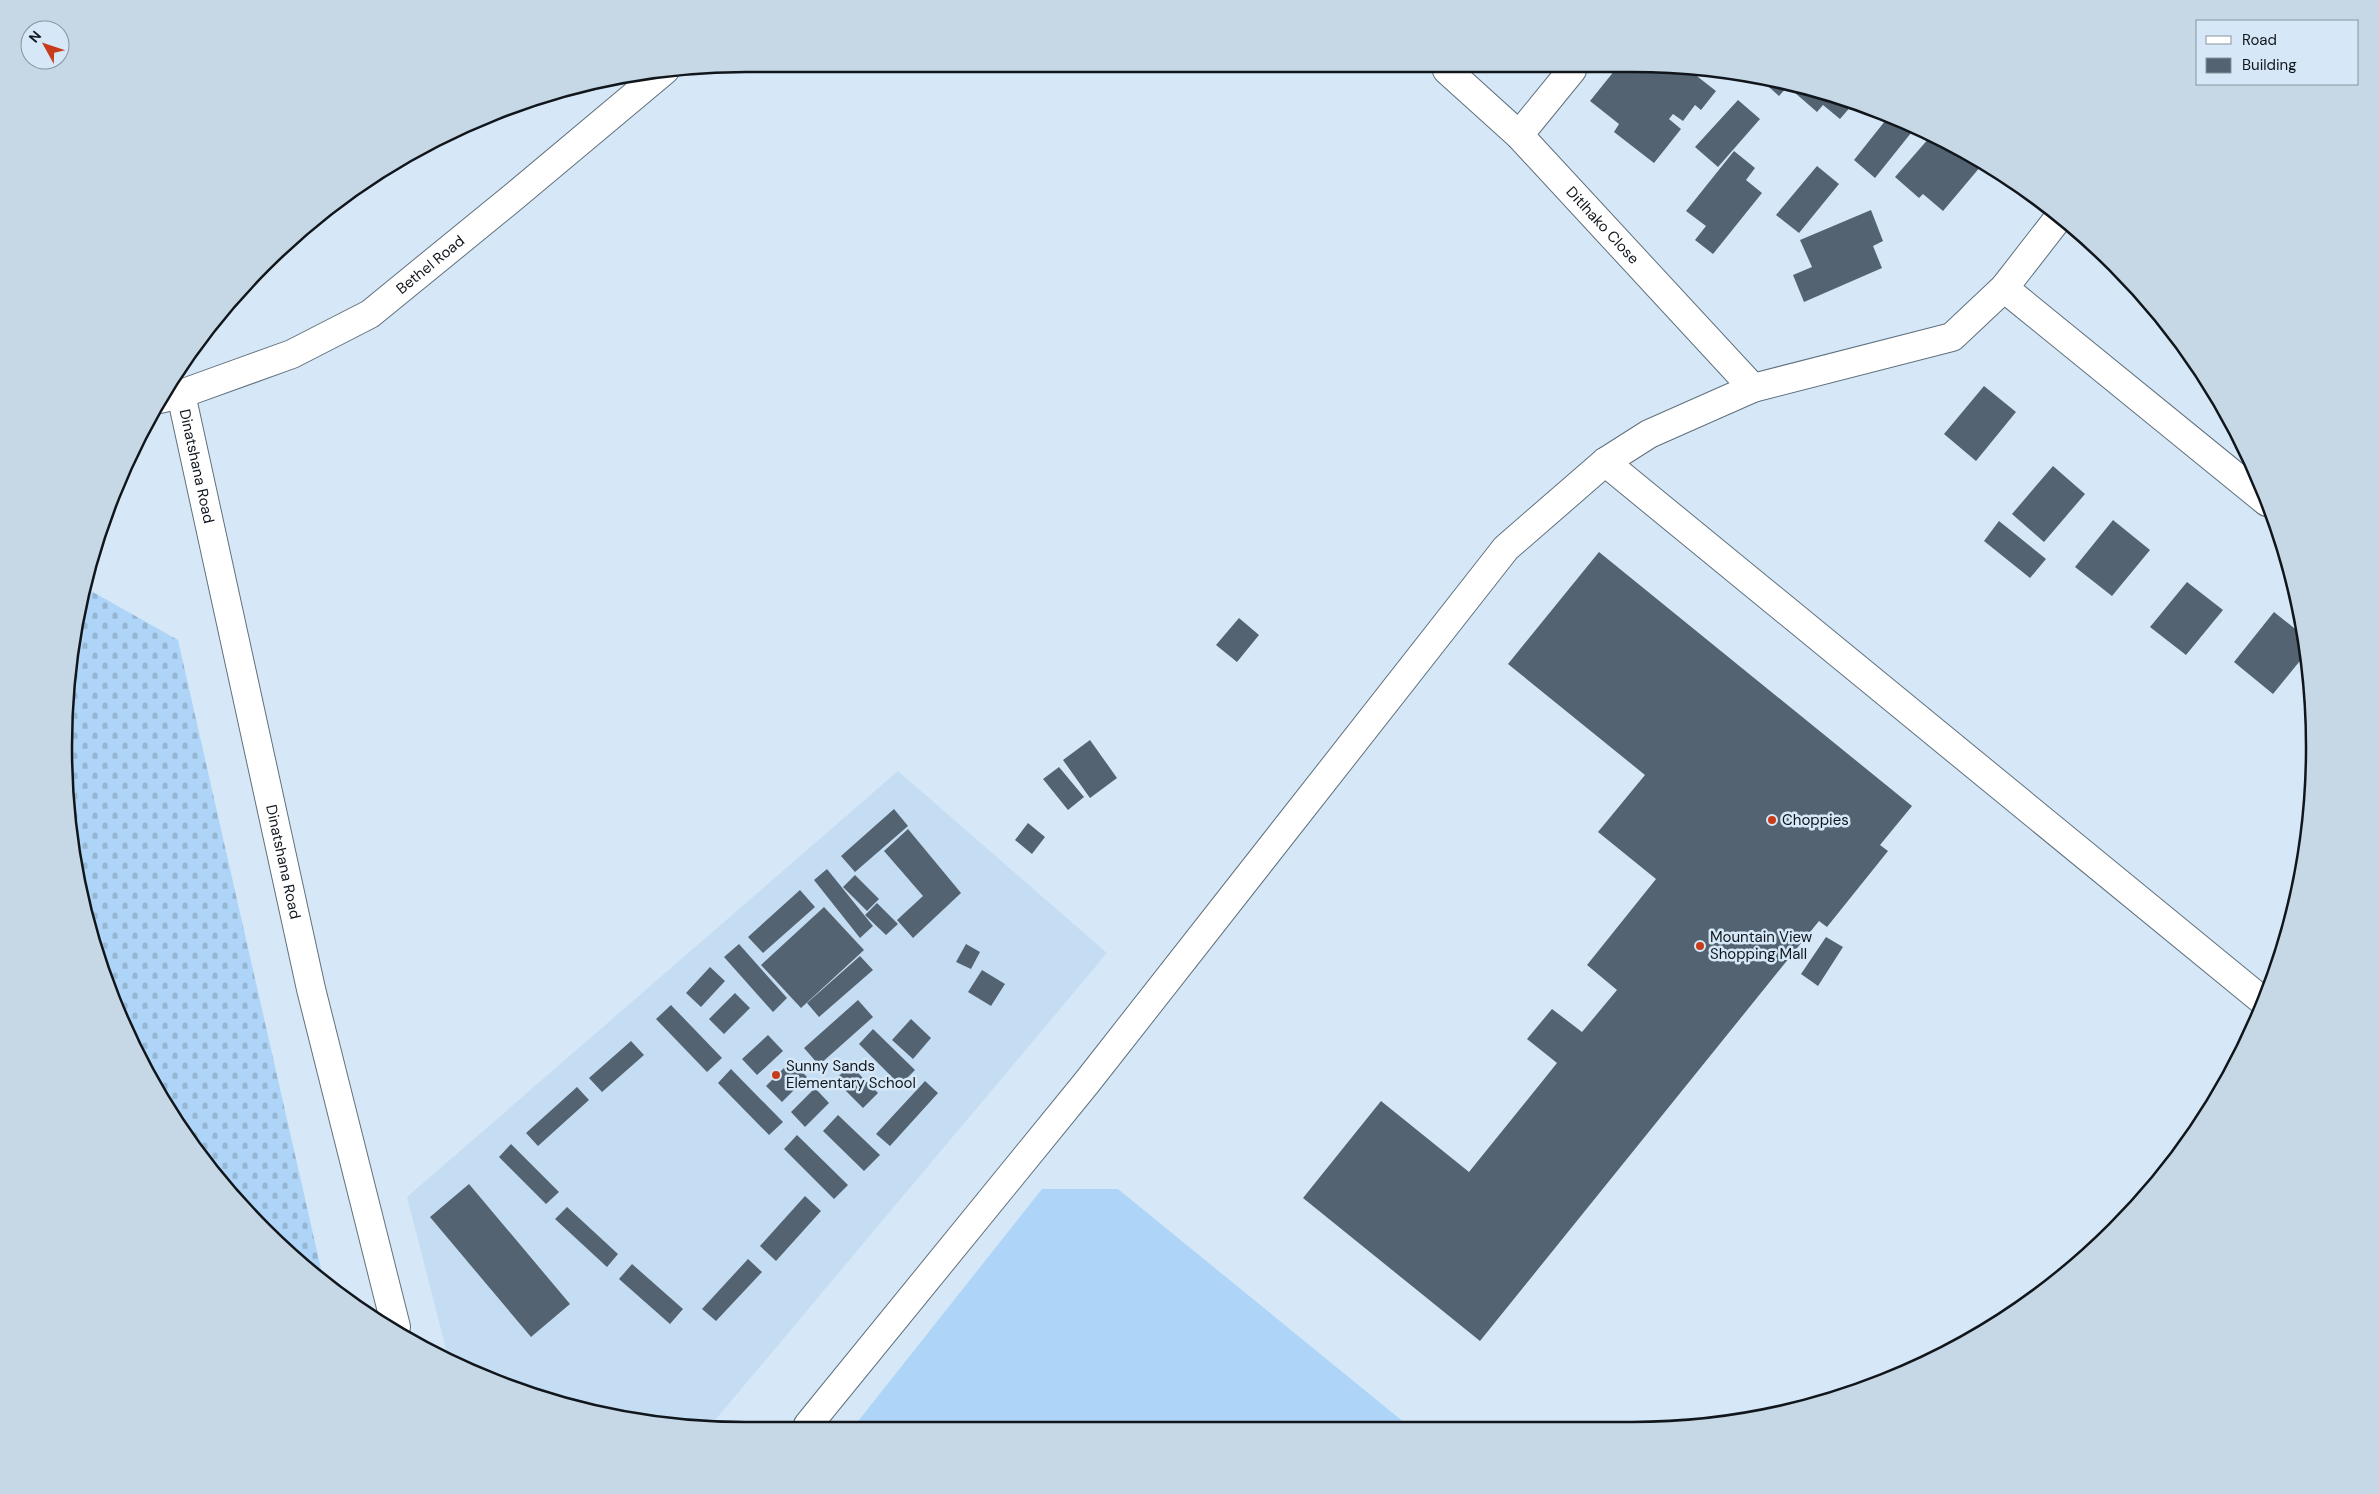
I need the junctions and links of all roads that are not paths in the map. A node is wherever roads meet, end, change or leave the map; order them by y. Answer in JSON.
{"nodes":[{"id":1,"x":1449,"y":72,"type":"edge"},
{"id":2,"x":1570,"y":72,"type":"edge"},
{"id":3,"x":653,"y":79,"type":"edge"},
{"id":4,"x":1519,"y":135,"type":"junction"},
{"id":5,"x":2055,"y":222,"type":"edge"},
{"id":6,"x":2004,"y":288,"type":"junction"},
{"id":7,"x":1753,"y":388,"type":"junction"},
{"id":8,"x":171,"y":397,"type":"edge"},
{"id":9,"x":170,"y":398,"type":"edge"},
{"id":10,"x":1605,"y":462,"type":"junction"},
{"id":11,"x":2257,"y":494,"type":"edge"},
{"id":12,"x":2258,"y":997,"type":"edge"},
{"id":13,"x":395,"y":1322,"type":"edge"},
{"id":14,"x":810,"y":1422,"type":"edge"}],
"edges":[{"from":1,"to":4,"type":"street","name":"Ditlhako Close"},
{"from":2,"to":4,"type":"street"},
{"from":3,"to":8,"type":"street","name":"Bethel Road"},
{"from":4,"to":7,"type":"street","name":"Ditlhako Close"},
{"from":5,"to":6,"type":"street"},
{"from":6,"to":7,"type":"street"},
{"from":6,"to":11,"type":"street"},
{"from":7,"to":10,"type":"street"},
{"from":9,"to":13,"type":"street","name":"Dinatshana Road"},
{"from":10,"to":12,"type":"street"},
{"from":10,"to":14,"type":"street"}]}
